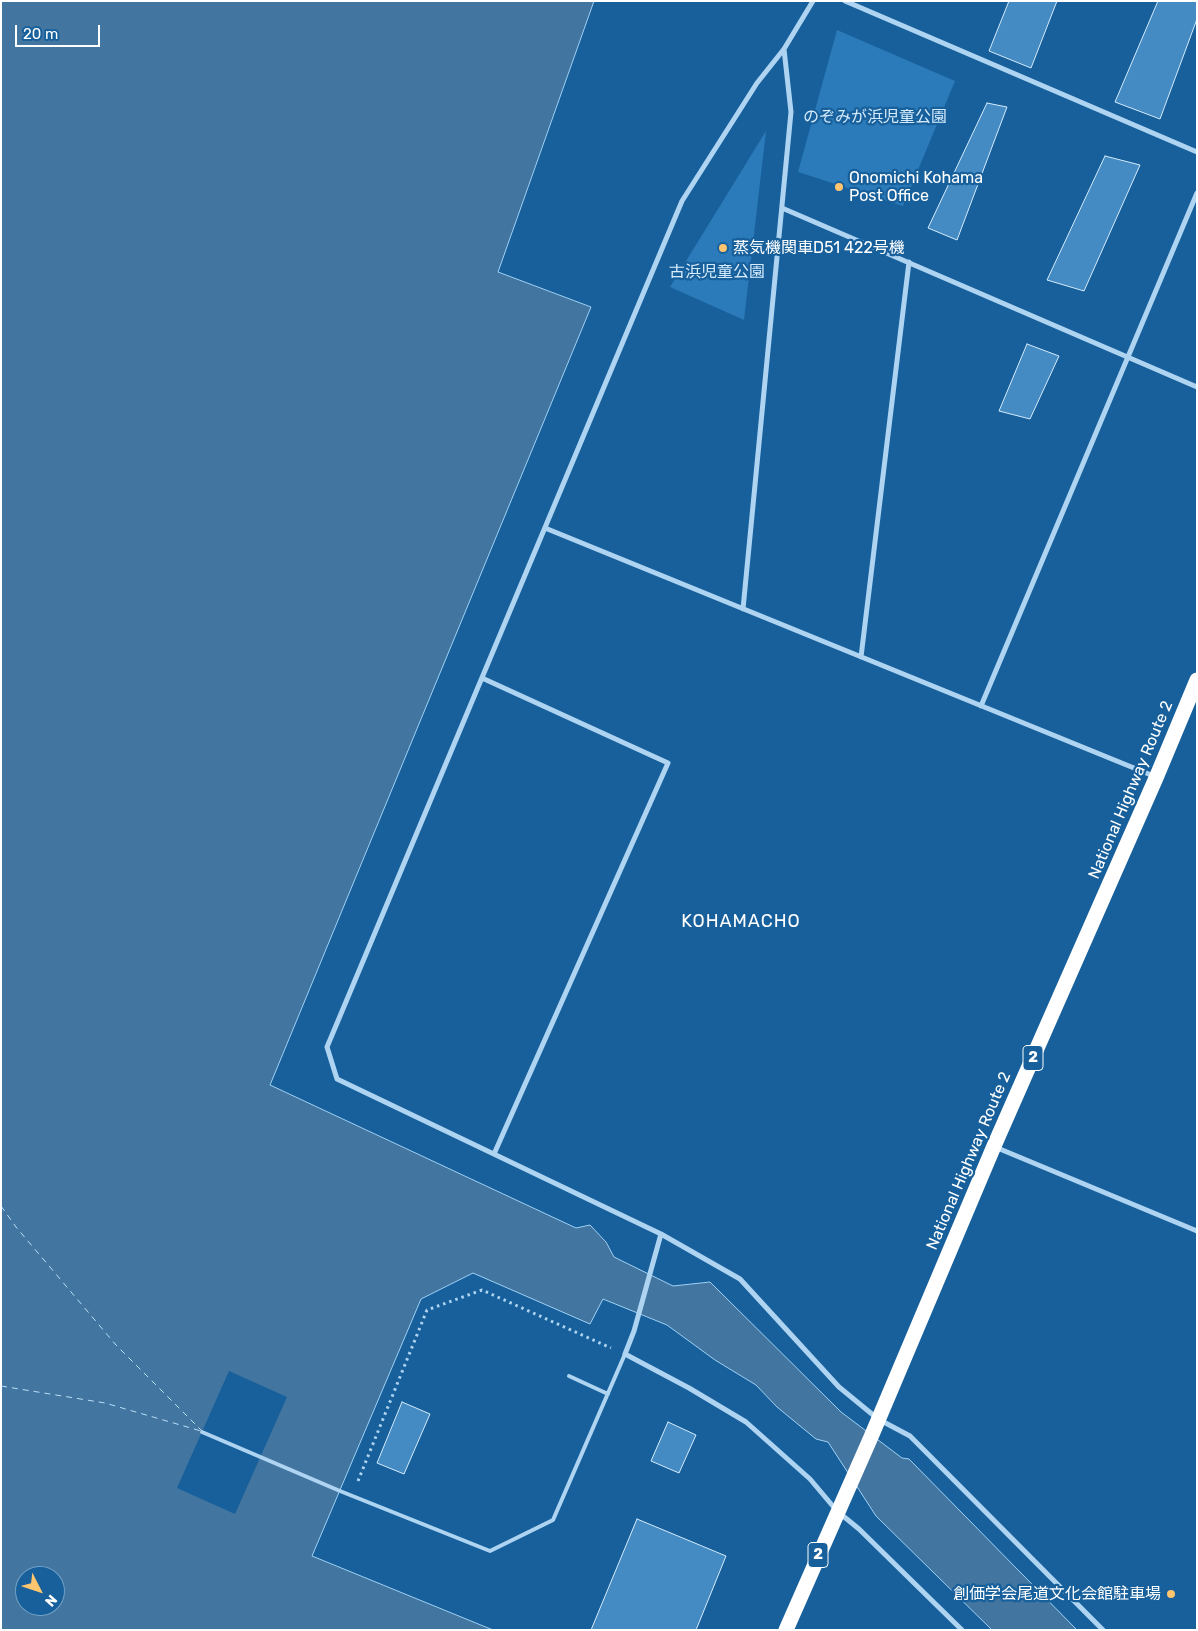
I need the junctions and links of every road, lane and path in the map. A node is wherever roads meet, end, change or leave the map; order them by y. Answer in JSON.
{"nodes":[{"id":1,"x":813,"y":1,"type":"edge"},
{"id":2,"x":845,"y":1,"type":"edge"},
{"id":3,"x":784,"y":49,"type":"junction"},
{"id":4,"x":1197,"y":152,"type":"edge"},
{"id":5,"x":1197,"y":193,"type":"edge"},
{"id":6,"x":782,"y":208,"type":"junction"},
{"id":7,"x":909,"y":262,"type":"junction"},
{"id":8,"x":1128,"y":357,"type":"junction"},
{"id":9,"x":1197,"y":387,"type":"edge"},
{"id":10,"x":545,"y":528,"type":"junction"},
{"id":11,"x":743,"y":609,"type":"junction"},
{"id":12,"x":861,"y":657,"type":"junction"},
{"id":13,"x":482,"y":678,"type":"junction"},
{"id":14,"x":1197,"y":680,"type":"edge"},
{"id":15,"x":981,"y":706,"type":"junction"},
{"id":16,"x":1156,"y":778,"type":"junction"},
{"id":17,"x":994,"y":1146,"type":"junction"},
{"id":18,"x":494,"y":1154,"type":"junction"},
{"id":19,"x":1197,"y":1231,"type":"edge"},
{"id":20,"x":661,"y":1234,"type":"junction"},
{"id":21,"x":625,"y":1354,"type":"junction"},
{"id":22,"x":569,"y":1376,"type":"dead end"},
{"id":23,"x":608,"y":1394,"type":"junction"},
{"id":24,"x":878,"y":1419,"type":"junction"},
{"id":25,"x":202,"y":1432,"type":"dead end"},
{"id":26,"x":352,"y":1496,"type":"junction"},
{"id":27,"x":837,"y":1511,"type":"junction"},
{"id":28,"x":786,"y":1630,"type":"edge"},
{"id":29,"x":962,"y":1630,"type":"edge"},
{"id":30,"x":1103,"y":1630,"type":"edge"}],
"edges":[{"from":1,"to":3,"type":"street"},
{"from":2,"to":4,"type":"street"},
{"from":3,"to":6,"type":"street"},
{"from":3,"to":10,"type":"street"},
{"from":5,"to":8,"type":"street"},
{"from":6,"to":7,"type":"street"},
{"from":6,"to":11,"type":"street"},
{"from":7,"to":8,"type":"street"},
{"from":7,"to":12,"type":"street"},
{"from":8,"to":9,"type":"street"},
{"from":8,"to":15,"type":"street"},
{"from":10,"to":11,"type":"street"},
{"from":10,"to":13,"type":"street"},
{"from":11,"to":12,"type":"street"},
{"from":12,"to":15,"type":"street"},
{"from":13,"to":18,"type":"street"},
{"from":13,"to":18,"type":"street"},
{"from":14,"to":16,"type":"highway","name":"National Highway Route 2","number":"2"},
{"from":15,"to":16,"type":"street"},
{"from":16,"to":17,"type":"highway","name":"National Highway Route 2","number":"2"},
{"from":17,"to":19,"type":"street"},
{"from":17,"to":24,"type":"highway","name":"National Highway Route 2","number":"2"},
{"from":18,"to":20,"type":"street"},
{"from":20,"to":21,"type":"street"},
{"from":20,"to":24,"type":"street"},
{"from":21,"to":23,"type":"lane"},
{"from":21,"to":26,"type":"path"},
{"from":21,"to":27,"type":"street"},
{"from":22,"to":23,"type":"lane"},
{"from":23,"to":26,"type":"lane"},
{"from":24,"to":27,"type":"highway","name":"National Highway Route 2","number":"2"},
{"from":24,"to":30,"type":"street"},
{"from":25,"to":26,"type":"lane"},
{"from":27,"to":28,"type":"highway","name":"National Highway Route 2","number":"2"},
{"from":27,"to":29,"type":"street"}]}
